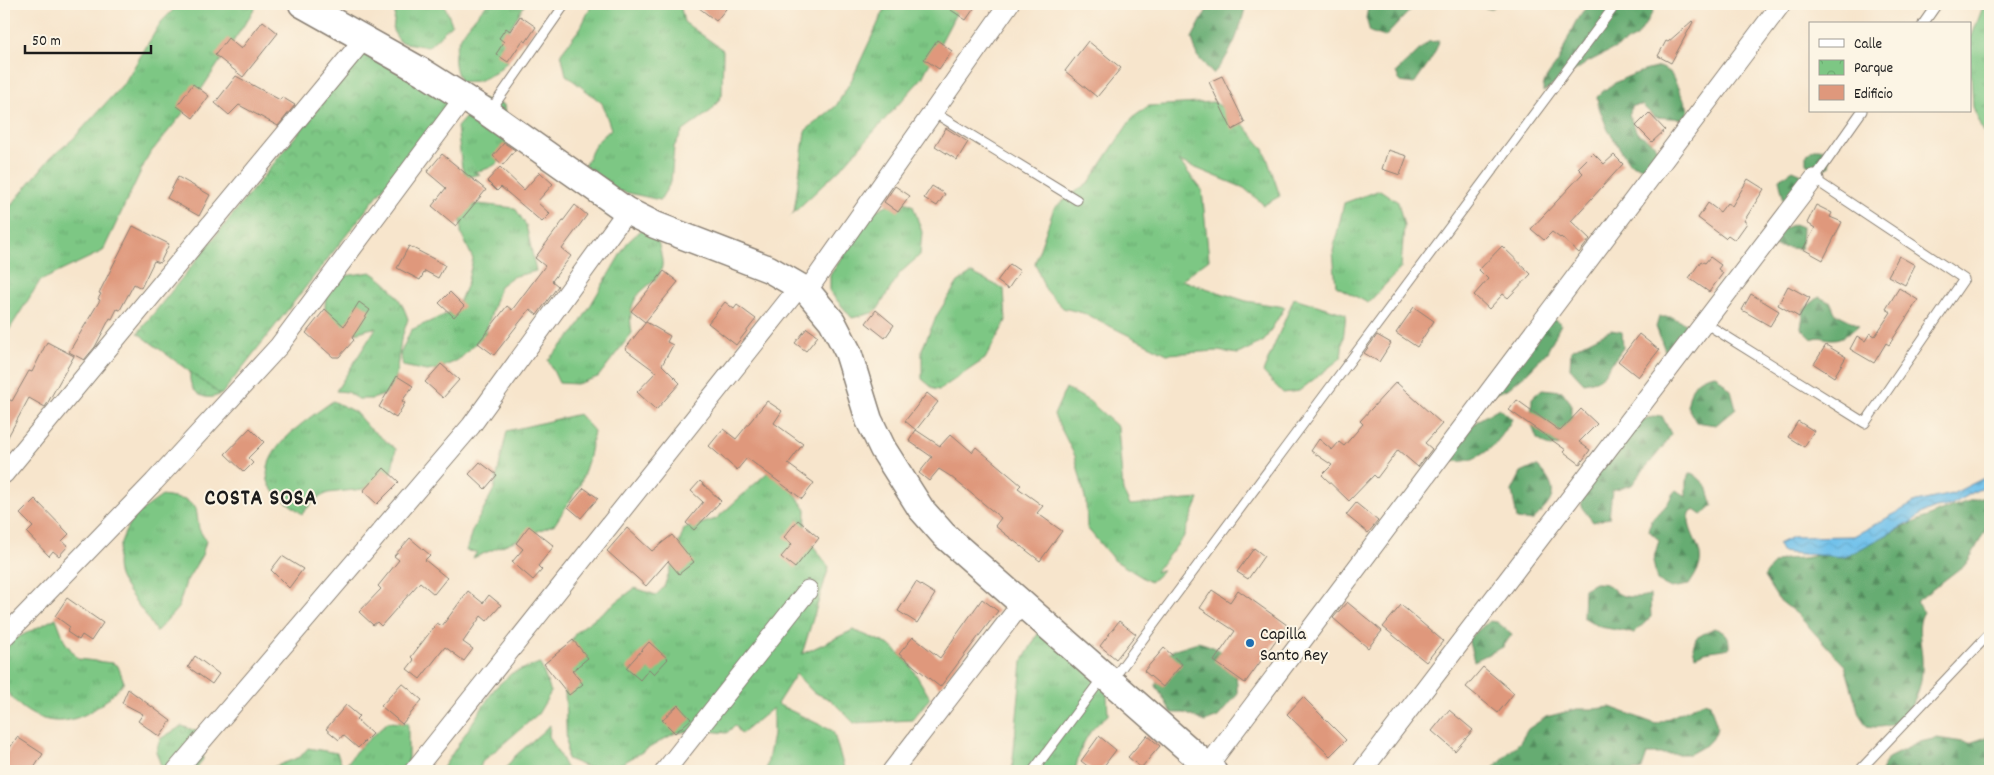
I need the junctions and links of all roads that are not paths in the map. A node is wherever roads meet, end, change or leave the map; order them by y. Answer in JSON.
{"nodes":[{"id":1,"x":564,"y":4,"type":"edge"},
{"id":2,"x":1009,"y":4,"type":"edge"},
{"id":3,"x":1616,"y":4,"type":"edge"},
{"id":4,"x":1781,"y":4,"type":"edge"},
{"id":5,"x":1937,"y":4,"type":"edge"},
{"id":6,"x":314,"y":7,"type":"edge"},
{"id":7,"x":1924,"y":22,"type":"edge"},
{"id":8,"x":364,"y":39,"type":"junction"},
{"id":9,"x":464,"y":98,"type":"junction"},
{"id":10,"x":933,"y":112,"type":"junction"},
{"id":11,"x":1861,"y":112,"type":"edge"},
{"id":12,"x":488,"y":113,"type":"junction"},
{"id":13,"x":1814,"y":180,"type":"junction"},
{"id":14,"x":1077,"y":200,"type":"dead end"},
{"id":15,"x":627,"y":211,"type":"junction"},
{"id":16,"x":804,"y":288,"type":"junction"},
{"id":17,"x":1705,"y":323,"type":"junction"},
{"id":18,"x":4,"y":474,"type":"edge"},
{"id":19,"x":808,"y":590,"type":"dead end"},
{"id":20,"x":1022,"y":603,"type":"junction"},
{"id":21,"x":1990,"y":633,"type":"edge"},
{"id":22,"x":4,"y":637,"type":"edge"},
{"id":23,"x":1108,"y":678,"type":"junction"},
{"id":24,"x":1208,"y":770,"type":"edge"},
{"id":25,"x":176,"y":771,"type":"edge"},
{"id":26,"x":414,"y":771,"type":"edge"},
{"id":27,"x":665,"y":771,"type":"edge"},
{"id":28,"x":892,"y":771,"type":"edge"},
{"id":29,"x":1032,"y":771,"type":"edge"},
{"id":30,"x":1362,"y":771,"type":"edge"},
{"id":31,"x":1858,"y":771,"type":"edge"}],
"edges":[{"from":1,"to":12,"type":"lane"},
{"from":2,"to":10,"type":"street"},
{"from":3,"to":23,"type":"lane"},
{"from":4,"to":24,"type":"street"},
{"from":5,"to":7,"type":"lane"},
{"from":6,"to":8,"type":"main road"},
{"from":8,"to":9,"type":"main road"},
{"from":8,"to":18,"type":"street"},
{"from":9,"to":12,"type":"main road"},
{"from":9,"to":22,"type":"street"},
{"from":10,"to":14,"type":"lane"},
{"from":10,"to":16,"type":"street"},
{"from":11,"to":13,"type":"lane"},
{"from":12,"to":15,"type":"main road"},
{"from":13,"to":17,"type":"street"},
{"from":13,"to":17,"type":"lane"},
{"from":15,"to":16,"type":"main road"},
{"from":15,"to":25,"type":"street"},
{"from":16,"to":20,"type":"main road"},
{"from":16,"to":26,"type":"street"},
{"from":17,"to":30,"type":"street"},
{"from":19,"to":27,"type":"street"},
{"from":20,"to":23,"type":"main road"},
{"from":20,"to":28,"type":"street"},
{"from":21,"to":31,"type":"lane"},
{"from":23,"to":24,"type":"main road"},
{"from":23,"to":29,"type":"lane"}]}
